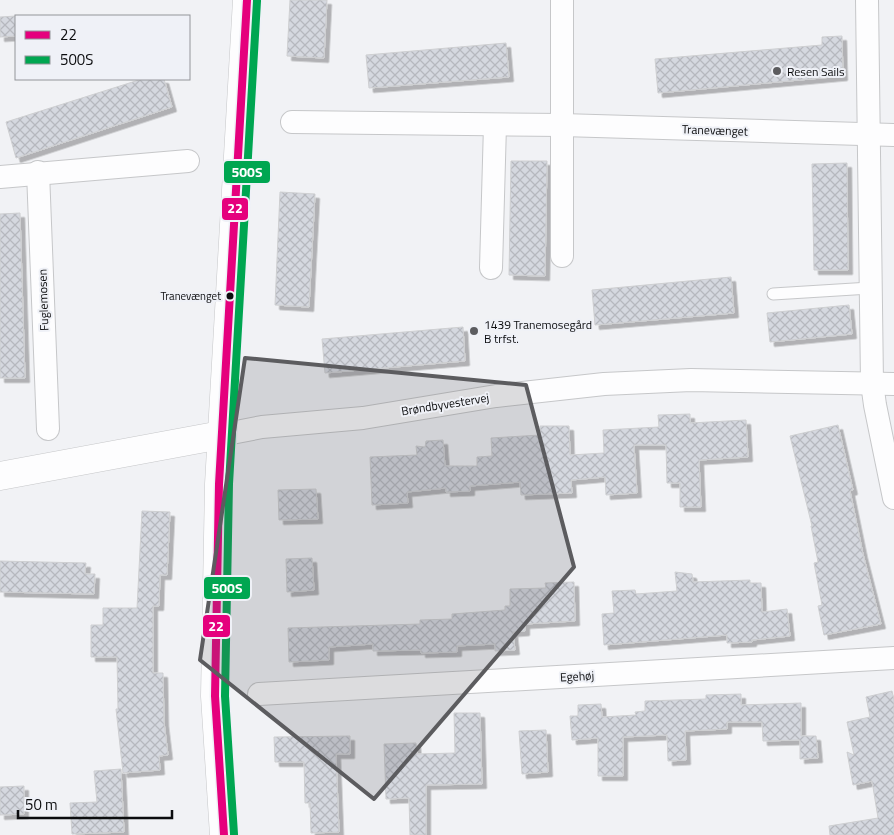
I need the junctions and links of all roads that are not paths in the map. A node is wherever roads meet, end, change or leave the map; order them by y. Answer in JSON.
{"nodes":[{"id":1,"x":247,"y":0,"type":"edge"},
{"id":2,"x":562,"y":0,"type":"edge"},
{"id":3,"x":867,"y":0,"type":"edge"},
{"id":4,"x":292,"y":122,"type":"dead end"},
{"id":5,"x":495,"y":125,"type":"junction"},
{"id":6,"x":562,"y":125,"type":"junction"},
{"id":7,"x":868,"y":134,"type":"junction"},
{"id":8,"x":894,"y":135,"type":"edge"},
{"id":9,"x":188,"y":161,"type":"dead end"},
{"id":10,"x":38,"y":172,"type":"junction"},
{"id":11,"x":0,"y":177,"type":"edge"},
{"id":12,"x":562,"y":256,"type":"dead end"},
{"id":13,"x":491,"y":268,"type":"dead end"},
{"id":14,"x":870,"y":288,"type":"junction"},
{"id":15,"x":773,"y":294,"type":"dead end"},
{"id":16,"x":883,"y":384,"type":"edge"},
{"id":17,"x":48,"y":429,"type":"dead end"},
{"id":18,"x":221,"y":435,"type":"junction"},
{"id":19,"x":0,"y":476,"type":"edge"},
{"id":20,"x":894,"y":498,"type":"edge"},
{"id":21,"x":894,"y":658,"type":"edge"},
{"id":22,"x":259,"y":694,"type":"dead end"},
{"id":23,"x":224,"y":835,"type":"edge"}],
"edges":[{"from":1,"to":18,"type":"street"},
{"from":2,"to":6,"type":"street"},
{"from":3,"to":7,"type":"street"},
{"from":4,"to":5,"type":"street","name":"Tranevænget"},
{"from":5,"to":6,"type":"street","name":"Tranevænget"},
{"from":5,"to":13,"type":"street"},
{"from":6,"to":7,"type":"street","name":"Tranevænget"},
{"from":6,"to":12,"type":"street"},
{"from":7,"to":8,"type":"street","name":"Tranevænget"},
{"from":7,"to":14,"type":"street"},
{"from":9,"to":10,"type":"street"},
{"from":10,"to":11,"type":"street"},
{"from":10,"to":17,"type":"street","name":"Fuglemosen"},
{"from":14,"to":15,"type":"lane"},
{"from":14,"to":16,"type":"street"},
{"from":16,"to":18,"type":"street","name":"Brøndbyvestervej"},
{"from":16,"to":20,"type":"street"},
{"from":18,"to":19,"type":"street","name":"Brøndbyvestervej"},
{"from":18,"to":23,"type":"street"},
{"from":21,"to":22,"type":"street","name":"Egehøj"}]}
